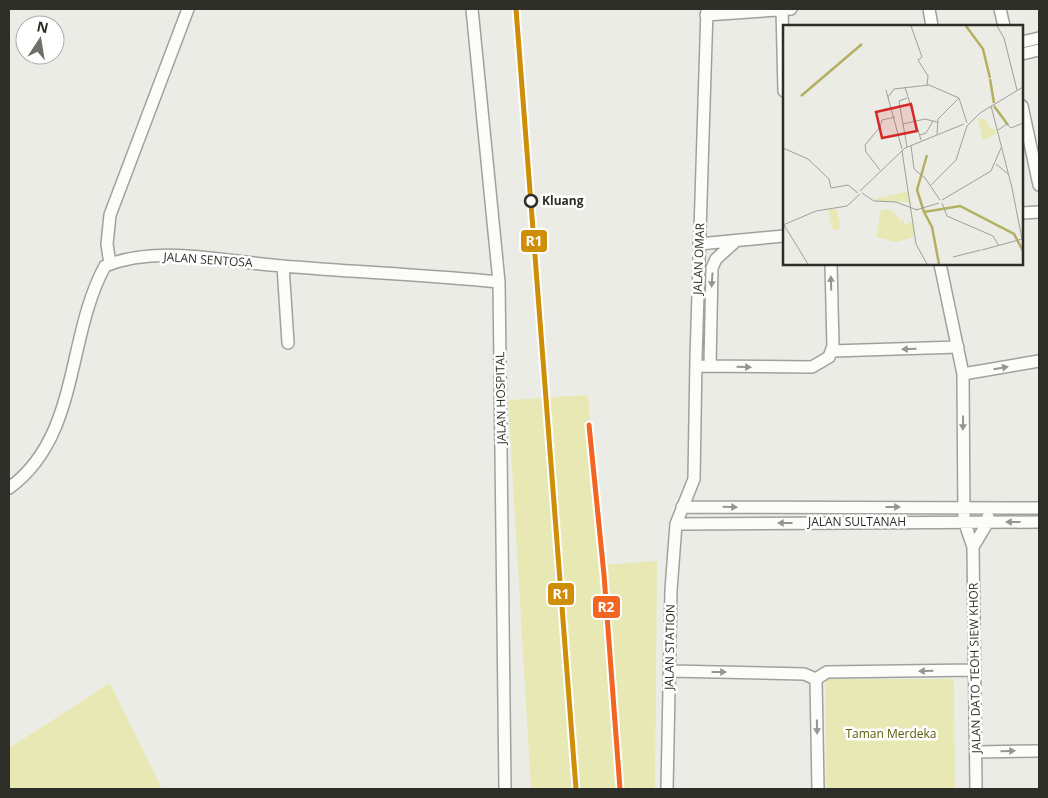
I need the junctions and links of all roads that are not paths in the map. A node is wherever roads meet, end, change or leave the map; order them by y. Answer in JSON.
{"nodes":[{"id":1,"x":188,"y":9,"type":"edge"},
{"id":2,"x":472,"y":9,"type":"edge"},
{"id":3,"x":782,"y":9,"type":"edge"},
{"id":4,"x":789,"y":9,"type":"edge"},
{"id":5,"x":929,"y":9,"type":"edge"},
{"id":6,"x":1000,"y":9,"type":"edge"},
{"id":7,"x":706,"y":12,"type":"edge"},
{"id":8,"x":932,"y":25,"type":"edge"},
{"id":9,"x":1004,"y":25,"type":"edge"},
{"id":10,"x":1039,"y":38,"type":"edge"},
{"id":11,"x":1023,"y":42,"type":"edge"},
{"id":12,"x":783,"y":46,"type":"edge"},
{"id":13,"x":1039,"y":50,"type":"edge"},
{"id":14,"x":1023,"y":54,"type":"edge"},
{"id":15,"x":1023,"y":110,"type":"edge"},
{"id":16,"x":1037,"y":162,"type":"edge"},
{"id":17,"x":1039,"y":186,"type":"edge"},
{"id":18,"x":1039,"y":212,"type":"edge"},
{"id":19,"x":1023,"y":213,"type":"edge"},
{"id":20,"x":783,"y":236,"type":"edge"},
{"id":21,"x":736,"y":241,"type":"junction"},
{"id":22,"x":699,"y":244,"type":"junction"},
{"id":23,"x":110,"y":264,"type":"junction"},
{"id":24,"x":831,"y":265,"type":"edge"},
{"id":25,"x":940,"y":265,"type":"edge"},
{"id":26,"x":283,"y":266,"type":"junction"},
{"id":27,"x":499,"y":282,"type":"junction"},
{"id":28,"x":288,"y":343,"type":"dead end"},
{"id":29,"x":958,"y":347,"type":"junction"},
{"id":30,"x":832,"y":351,"type":"junction"},
{"id":31,"x":1039,"y":361,"type":"edge"},
{"id":32,"x":696,"y":366,"type":"junction"},
{"id":33,"x":710,"y":366,"type":"junction"},
{"id":34,"x":963,"y":374,"type":"junction"},
{"id":35,"x":9,"y":488,"type":"edge"},
{"id":36,"x":682,"y":507,"type":"junction"},
{"id":37,"x":964,"y":507,"type":"junction"},
{"id":38,"x":988,"y":508,"type":"junction"},
{"id":39,"x":1039,"y":508,"type":"edge"},
{"id":40,"x":964,"y":521,"type":"junction"},
{"id":41,"x":988,"y":522,"type":"junction"},
{"id":42,"x":1039,"y":522,"type":"edge"},
{"id":43,"x":676,"y":524,"type":"junction"},
{"id":44,"x":973,"y":546,"type":"junction"},
{"id":45,"x":974,"y":670,"type":"junction"},
{"id":46,"x":670,"y":671,"type":"junction"},
{"id":47,"x":816,"y":679,"type":"junction"},
{"id":48,"x":1039,"y":751,"type":"edge"},
{"id":49,"x":976,"y":752,"type":"junction"},
{"id":50,"x":505,"y":789,"type":"edge"},
{"id":51,"x":668,"y":789,"type":"edge"},
{"id":52,"x":818,"y":789,"type":"edge"},
{"id":53,"x":976,"y":789,"type":"edge"}],
"edges":[{"from":1,"to":23,"type":"street"},
{"from":2,"to":27,"type":"street","name":"JALAN HOSPITAL"},
{"from":3,"to":4,"type":"street"},
{"from":3,"to":7,"type":"street"},
{"from":3,"to":12,"type":"street"},
{"from":5,"to":8,"type":"street"},
{"from":6,"to":9,"type":"street"},
{"from":7,"to":22,"type":"street","name":"JALAN OMAR"},
{"from":10,"to":11,"type":"street"},
{"from":13,"to":14,"type":"street"},
{"from":15,"to":16,"type":"street"},
{"from":16,"to":17,"type":"street"},
{"from":18,"to":19,"type":"street"},
{"from":20,"to":21,"type":"street"},
{"from":21,"to":22,"type":"street"},
{"from":21,"to":33,"type":"street","one_way":true},
{"from":22,"to":32,"type":"street","name":"JALAN OMAR"},
{"from":23,"to":26,"type":"street","name":"JALAN SENTOSA"},
{"from":23,"to":35,"type":"street"},
{"from":30,"to":24,"type":"street","one_way":true},
{"from":25,"to":29,"type":"street"},
{"from":26,"to":27,"type":"street","name":"JALAN SENTOSA"},
{"from":26,"to":28,"type":"street"},
{"from":27,"to":50,"type":"street","name":"JALAN HOSPITAL"},
{"from":29,"to":30,"type":"street","one_way":true},
{"from":29,"to":34,"type":"street"},
{"from":33,"to":30,"type":"street","one_way":true},
{"from":34,"to":31,"type":"street","one_way":true},
{"from":32,"to":33,"type":"street"},
{"from":32,"to":36,"type":"street","name":"JALAN OMAR"},
{"from":34,"to":37,"type":"street","one_way":true},
{"from":36,"to":37,"type":"street","name":"JALAN SULTANAH","one_way":true},
{"from":36,"to":43,"type":"street","name":"JALAN STATION"},
{"from":37,"to":38,"type":"street","name":"JALAN SULTANAH"},
{"from":37,"to":40,"type":"street"},
{"from":38,"to":39,"type":"street","name":"JALAN SULTANAH"},
{"from":38,"to":41,"type":"street"},
{"from":40,"to":41,"type":"street","name":"JALAN SULTANAH"},
{"from":40,"to":43,"type":"street","name":"JALAN SULTANAH","one_way":true},
{"from":40,"to":44,"type":"street"},
{"from":42,"to":41,"type":"street","name":"JALAN SULTANAH","one_way":true},
{"from":41,"to":44,"type":"street"},
{"from":43,"to":46,"type":"street","name":"JALAN STATION"},
{"from":44,"to":45,"type":"street","name":"JALAN DATO TEOH SIEW KHOR"},
{"from":45,"to":47,"type":"street","one_way":true},
{"from":45,"to":49,"type":"street","name":"JALAN DATO TEOH SIEW KHOR"},
{"from":46,"to":47,"type":"street","one_way":true},
{"from":46,"to":51,"type":"street","name":"JALAN STATION"},
{"from":47,"to":52,"type":"street","one_way":true},
{"from":49,"to":48,"type":"street","one_way":true},
{"from":49,"to":53,"type":"street","name":"JALAN DATO TEOH SIEW KHOR"}]}
